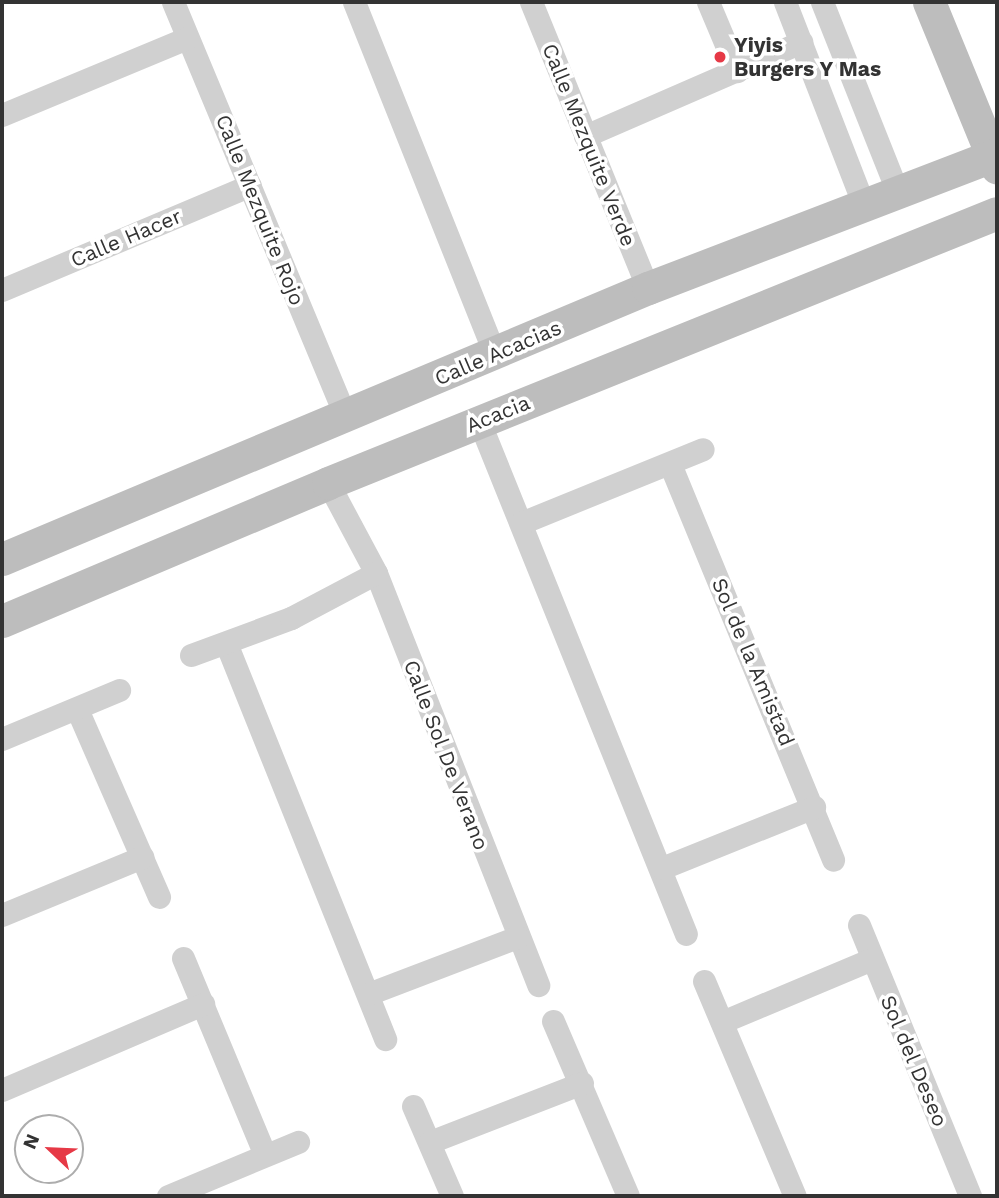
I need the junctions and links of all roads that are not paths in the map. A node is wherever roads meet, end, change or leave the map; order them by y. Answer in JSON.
{"nodes":[{"id":1,"x":173,"y":2,"type":"edge"},
{"id":2,"x":354,"y":2,"type":"edge"},
{"id":3,"x":531,"y":2,"type":"edge"},
{"id":4,"x":709,"y":2,"type":"edge"},
{"id":5,"x":785,"y":2,"type":"edge"},
{"id":6,"x":822,"y":2,"type":"edge"},
{"id":7,"x":929,"y":2,"type":"edge"},
{"id":8,"x":187,"y":38,"type":"junction"},
{"id":9,"x":801,"y":42,"type":"junction"},
{"id":10,"x":737,"y":71,"type":"junction"},
{"id":11,"x":2,"y":115,"type":"edge"},
{"id":12,"x":584,"y":136,"type":"junction"},
{"id":13,"x":996,"y":159,"type":"edge"},
{"id":14,"x":250,"y":186,"type":"junction"},
{"id":15,"x":897,"y":190,"type":"junction"},
{"id":16,"x":863,"y":203,"type":"junction"},
{"id":17,"x":997,"y":213,"type":"edge"},
{"id":18,"x":648,"y":288,"type":"junction"},
{"id":19,"x":2,"y":290,"type":"edge"},
{"id":20,"x":495,"y":354,"type":"junction"},
{"id":21,"x":346,"y":418,"type":"junction"},
{"id":22,"x":479,"y":421,"type":"junction"},
{"id":23,"x":703,"y":449,"type":"dead end"},
{"id":24,"x":670,"y":464,"type":"junction"},
{"id":25,"x":327,"y":483,"type":"junction"},
{"id":26,"x":521,"y":523,"type":"junction"},
{"id":27,"x":2,"y":559,"type":"edge"},
{"id":28,"x":376,"y":573,"type":"junction"},
{"id":29,"x":2,"y":621,"type":"edge"},
{"id":30,"x":226,"y":643,"type":"junction"},
{"id":31,"x":191,"y":655,"type":"dead end"},
{"id":32,"x":120,"y":691,"type":"dead end"},
{"id":33,"x":77,"y":709,"type":"junction"},
{"id":34,"x":2,"y":739,"type":"edge"},
{"id":35,"x":814,"y":807,"type":"junction"},
{"id":36,"x":142,"y":857,"type":"junction"},
{"id":37,"x":833,"y":860,"type":"dead end"},
{"id":38,"x":662,"y":868,"type":"junction"},
{"id":39,"x":159,"y":897,"type":"dead end"},
{"id":40,"x":2,"y":915,"type":"edge"},
{"id":41,"x":859,"y":925,"type":"dead end"},
{"id":42,"x":686,"y":934,"type":"dead end"},
{"id":43,"x":517,"y":937,"type":"junction"},
{"id":44,"x":183,"y":958,"type":"dead end"},
{"id":45,"x":872,"y":959,"type":"junction"},
{"id":46,"x":704,"y":981,"type":"dead end"},
{"id":47,"x":538,"y":985,"type":"dead end"},
{"id":48,"x":368,"y":994,"type":"junction"},
{"id":49,"x":203,"y":1004,"type":"junction"},
{"id":50,"x":554,"y":1021,"type":"dead end"},
{"id":51,"x":722,"y":1022,"type":"junction"},
{"id":52,"x":385,"y":1039,"type":"dead end"},
{"id":53,"x":582,"y":1083,"type":"junction"},
{"id":54,"x":2,"y":1090,"type":"edge"},
{"id":55,"x":413,"y":1106,"type":"dead end"},
{"id":56,"x":298,"y":1142,"type":"dead end"},
{"id":57,"x":430,"y":1142,"type":"junction"},
{"id":58,"x":265,"y":1155,"type":"junction"},
{"id":59,"x":168,"y":1196,"type":"edge"},
{"id":60,"x":453,"y":1196,"type":"edge"},
{"id":61,"x":628,"y":1196,"type":"edge"},
{"id":62,"x":795,"y":1196,"type":"edge"},
{"id":63,"x":970,"y":1196,"type":"edge"}],
"edges":[{"from":1,"to":8,"type":"street","name":"Calle Mezquite Rojo"},
{"from":2,"to":20,"type":"street"},
{"from":3,"to":12,"type":"street","name":"Calle Mezquite Verde"},
{"from":4,"to":10,"type":"street"},
{"from":5,"to":9,"type":"street"},
{"from":6,"to":15,"type":"street"},
{"from":7,"to":13,"type":"main road"},
{"from":8,"to":11,"type":"street"},
{"from":8,"to":14,"type":"street","name":"Calle Mezquite Rojo"},
{"from":9,"to":10,"type":"street"},
{"from":9,"to":16,"type":"street"},
{"from":10,"to":12,"type":"street"},
{"from":12,"to":18,"type":"street","name":"Calle Mezquite Verde"},
{"from":13,"to":15,"type":"main road","name":"Calle Acacias"},
{"from":14,"to":19,"type":"street","name":"Calle Hacer"},
{"from":14,"to":21,"type":"street","name":"Calle Mezquite Rojo"},
{"from":15,"to":16,"type":"main road","name":"Calle Acacias"},
{"from":16,"to":18,"type":"main road","name":"Calle Acacias"},
{"from":17,"to":22,"type":"main road","name":"Acacia"},
{"from":18,"to":20,"type":"main road","name":"Calle Acacias"},
{"from":20,"to":21,"type":"main road","name":"Calle Acacias"},
{"from":21,"to":27,"type":"main road","name":"Calle Acacias"},
{"from":22,"to":25,"type":"main road","name":"Acacia"},
{"from":22,"to":26,"type":"street"},
{"from":23,"to":24,"type":"street"},
{"from":24,"to":26,"type":"street"},
{"from":24,"to":35,"type":"street","name":"Sol de la Amistad"},
{"from":25,"to":28,"type":"street","name":"Calle Sol De Verano"},
{"from":25,"to":29,"type":"main road","name":"Acacia"},
{"from":26,"to":38,"type":"street"},
{"from":28,"to":30,"type":"street"},
{"from":28,"to":43,"type":"street","name":"Calle Sol De Verano"},
{"from":30,"to":31,"type":"street"},
{"from":30,"to":48,"type":"street"},
{"from":32,"to":33,"type":"street"},
{"from":33,"to":34,"type":"street"},
{"from":33,"to":36,"type":"street"},
{"from":35,"to":37,"type":"street","name":"Sol de la Amistad"},
{"from":35,"to":38,"type":"street"},
{"from":36,"to":39,"type":"street"},
{"from":36,"to":40,"type":"street"},
{"from":38,"to":42,"type":"street"},
{"from":41,"to":45,"type":"street","name":"Sol del Deseo"},
{"from":43,"to":47,"type":"street","name":"Calle Sol De Verano"},
{"from":43,"to":48,"type":"street"},
{"from":44,"to":49,"type":"street"},
{"from":45,"to":51,"type":"street"},
{"from":45,"to":63,"type":"street","name":"Sol del Deseo"},
{"from":46,"to":51,"type":"street"},
{"from":48,"to":52,"type":"street"},
{"from":49,"to":54,"type":"street"},
{"from":49,"to":58,"type":"street"},
{"from":50,"to":53,"type":"street"},
{"from":51,"to":62,"type":"street"},
{"from":53,"to":57,"type":"street"},
{"from":53,"to":61,"type":"street"},
{"from":55,"to":57,"type":"street"},
{"from":56,"to":58,"type":"street"},
{"from":57,"to":60,"type":"street"},
{"from":58,"to":59,"type":"street"}]}
